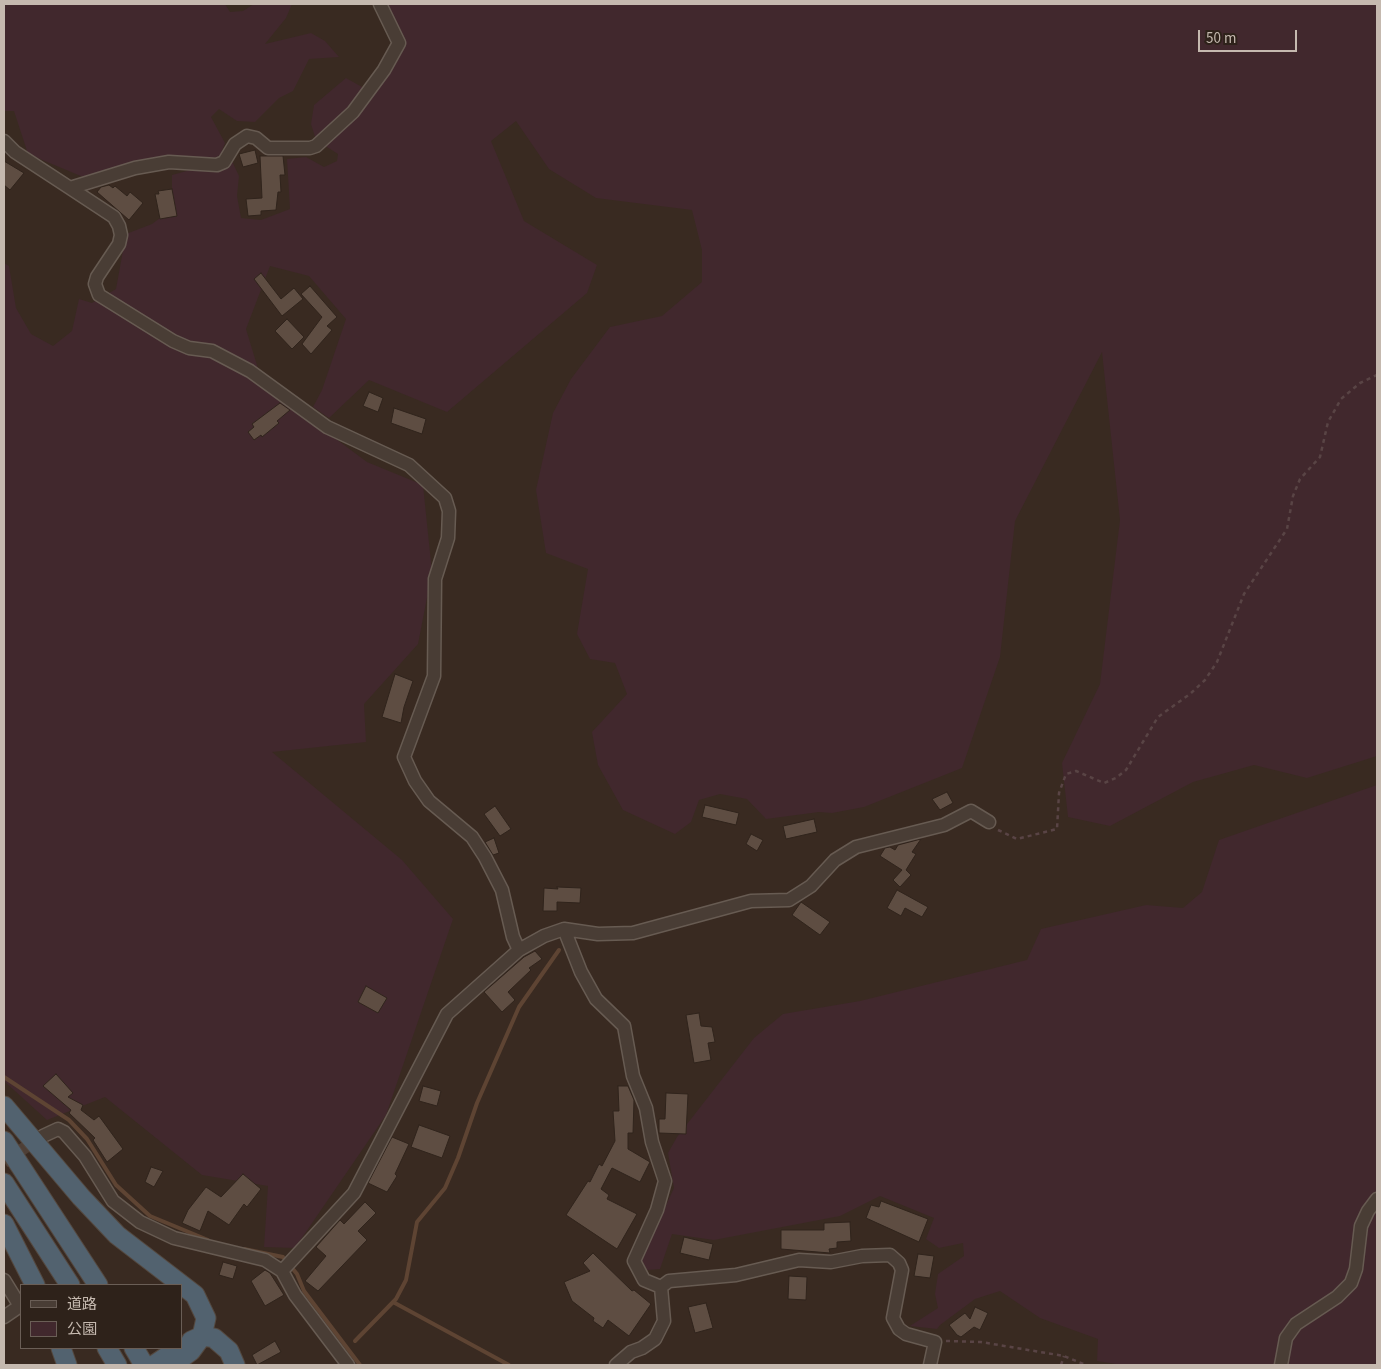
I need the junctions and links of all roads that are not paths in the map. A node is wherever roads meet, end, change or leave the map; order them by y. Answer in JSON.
{"nodes":[{"id":1,"x":380,"y":4,"type":"edge"},
{"id":2,"x":4,"y":141,"type":"edge"},
{"id":3,"x":70,"y":188,"type":"junction"},
{"id":4,"x":989,"y":822,"type":"road end"},
{"id":5,"x":564,"y":929,"type":"junction"},
{"id":6,"x":519,"y":950,"type":"junction"},
{"id":7,"x":4,"y":1106,"type":"edge"},
{"id":8,"x":43,"y":1136,"type":"tunnel mouth"},
{"id":9,"x":4,"y":1140,"type":"edge"},
{"id":10,"x":4,"y":1182,"type":"edge"},
{"id":11,"x":1377,"y":1199,"type":"edge"},
{"id":12,"x":4,"y":1224,"type":"edge"},
{"id":13,"x":287,"y":1266,"type":"junction"},
{"id":14,"x":4,"y":1280,"type":"edge"},
{"id":15,"x":34,"y":1284,"type":"edge"},
{"id":16,"x":69,"y":1284,"type":"edge"},
{"id":17,"x":97,"y":1284,"type":"edge"},
{"id":18,"x":181,"y":1284,"type":"edge"},
{"id":19,"x":182,"y":1285,"type":"edge"},
{"id":20,"x":661,"y":1287,"type":"junction"},
{"id":21,"x":4,"y":1317,"type":"edge"},
{"id":22,"x":202,"y":1336,"type":"junction"},
{"id":23,"x":182,"y":1346,"type":"edge"},
{"id":24,"x":61,"y":1349,"type":"edge"},
{"id":25,"x":177,"y":1349,"type":"edge"},
{"id":26,"x":621,"y":1364,"type":"edge"},
{"id":27,"x":67,"y":1365,"type":"edge"},
{"id":28,"x":154,"y":1365,"type":"edge"},
{"id":29,"x":172,"y":1365,"type":"edge"},
{"id":30,"x":235,"y":1365,"type":"edge"},
{"id":31,"x":348,"y":1365,"type":"edge"},
{"id":32,"x":930,"y":1365,"type":"edge"},
{"id":33,"x":1280,"y":1365,"type":"edge"}],
"edges":[{"from":1,"to":3,"type":"street"},
{"from":2,"to":3,"type":"street"},
{"from":3,"to":6,"type":"street"},
{"from":4,"to":5,"type":"street"},
{"from":5,"to":6,"type":"street"},
{"from":5,"to":20,"type":"street"},
{"from":6,"to":13,"type":"street"},
{"from":7,"to":18,"type":"highway"},
{"from":8,"to":13,"type":"street"},
{"from":9,"to":17,"type":"highway"},
{"from":10,"to":16,"type":"highway"},
{"from":11,"to":33,"type":"street"},
{"from":12,"to":15,"type":"highway"},
{"from":13,"to":31,"type":"street"},
{"from":14,"to":21,"type":"street"},
{"from":19,"to":22,"type":"highway"},
{"from":20,"to":26,"type":"street"},
{"from":20,"to":32,"type":"street"},
{"from":22,"to":23,"type":"highway"},
{"from":22,"to":29,"type":"highway"},
{"from":22,"to":30,"type":"highway"},
{"from":24,"to":27,"type":"highway"},
{"from":25,"to":28,"type":"highway"}]}
